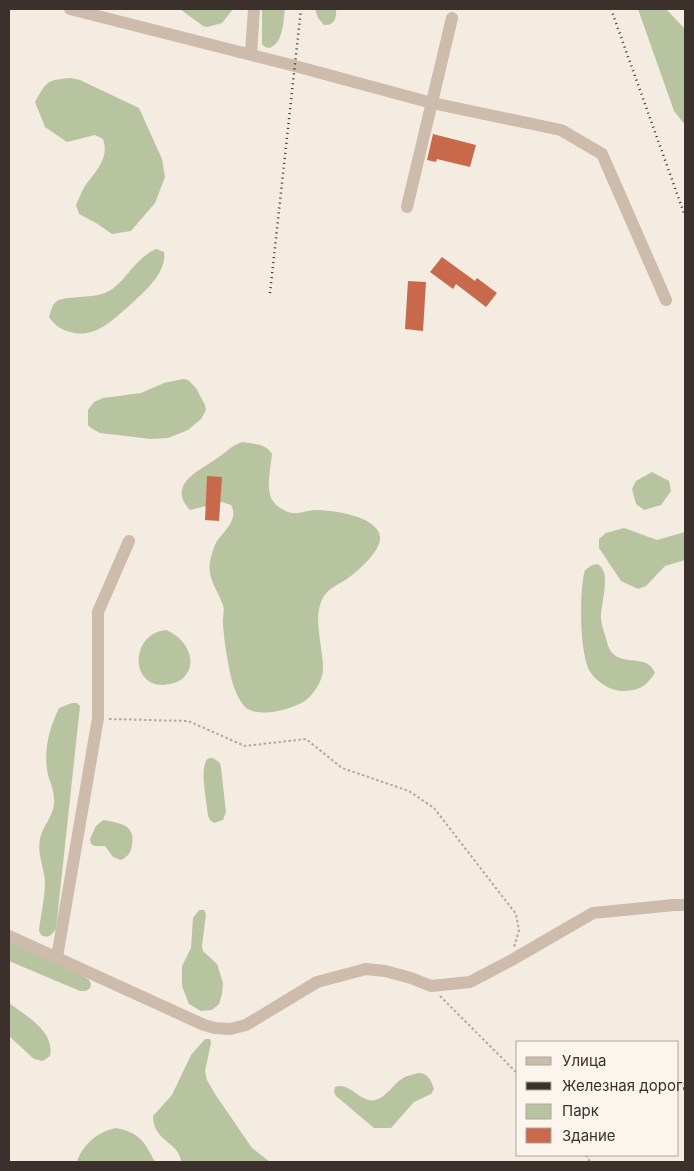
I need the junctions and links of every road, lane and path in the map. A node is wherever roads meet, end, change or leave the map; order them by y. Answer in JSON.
{"nodes":[{"id":1,"x":70,"y":9,"type":"edge"},
{"id":2,"x":254,"y":9,"type":"edge"},
{"id":3,"x":452,"y":18,"type":"dead end"},
{"id":4,"x":251,"y":54,"type":"junction"},
{"id":5,"x":432,"y":104,"type":"junction"},
{"id":6,"x":407,"y":207,"type":"dead end"},
{"id":7,"x":666,"y":300,"type":"dead end"},
{"id":8,"x":129,"y":541,"type":"dead end"},
{"id":9,"x":98,"y":718,"type":"junction"},
{"id":10,"x":685,"y":905,"type":"edge"},
{"id":11,"x":9,"y":936,"type":"edge"},
{"id":12,"x":57,"y":957,"type":"junction"},
{"id":13,"x":510,"y":961,"type":"junction"},
{"id":14,"x":431,"y":986,"type":"junction"},
{"id":15,"x":516,"y":1072,"type":"edge"}],
"edges":[{"from":1,"to":4,"type":"street"},
{"from":2,"to":4,"type":"street"},
{"from":3,"to":5,"type":"street"},
{"from":4,"to":5,"type":"street"},
{"from":5,"to":6,"type":"street"},
{"from":5,"to":7,"type":"street"},
{"from":8,"to":9,"type":"street"},
{"from":9,"to":12,"type":"street"},
{"from":9,"to":13,"type":"path"},
{"from":10,"to":13,"type":"street"},
{"from":11,"to":12,"type":"street"},
{"from":12,"to":14,"type":"street"},
{"from":13,"to":14,"type":"street"},
{"from":14,"to":15,"type":"path"}]}
